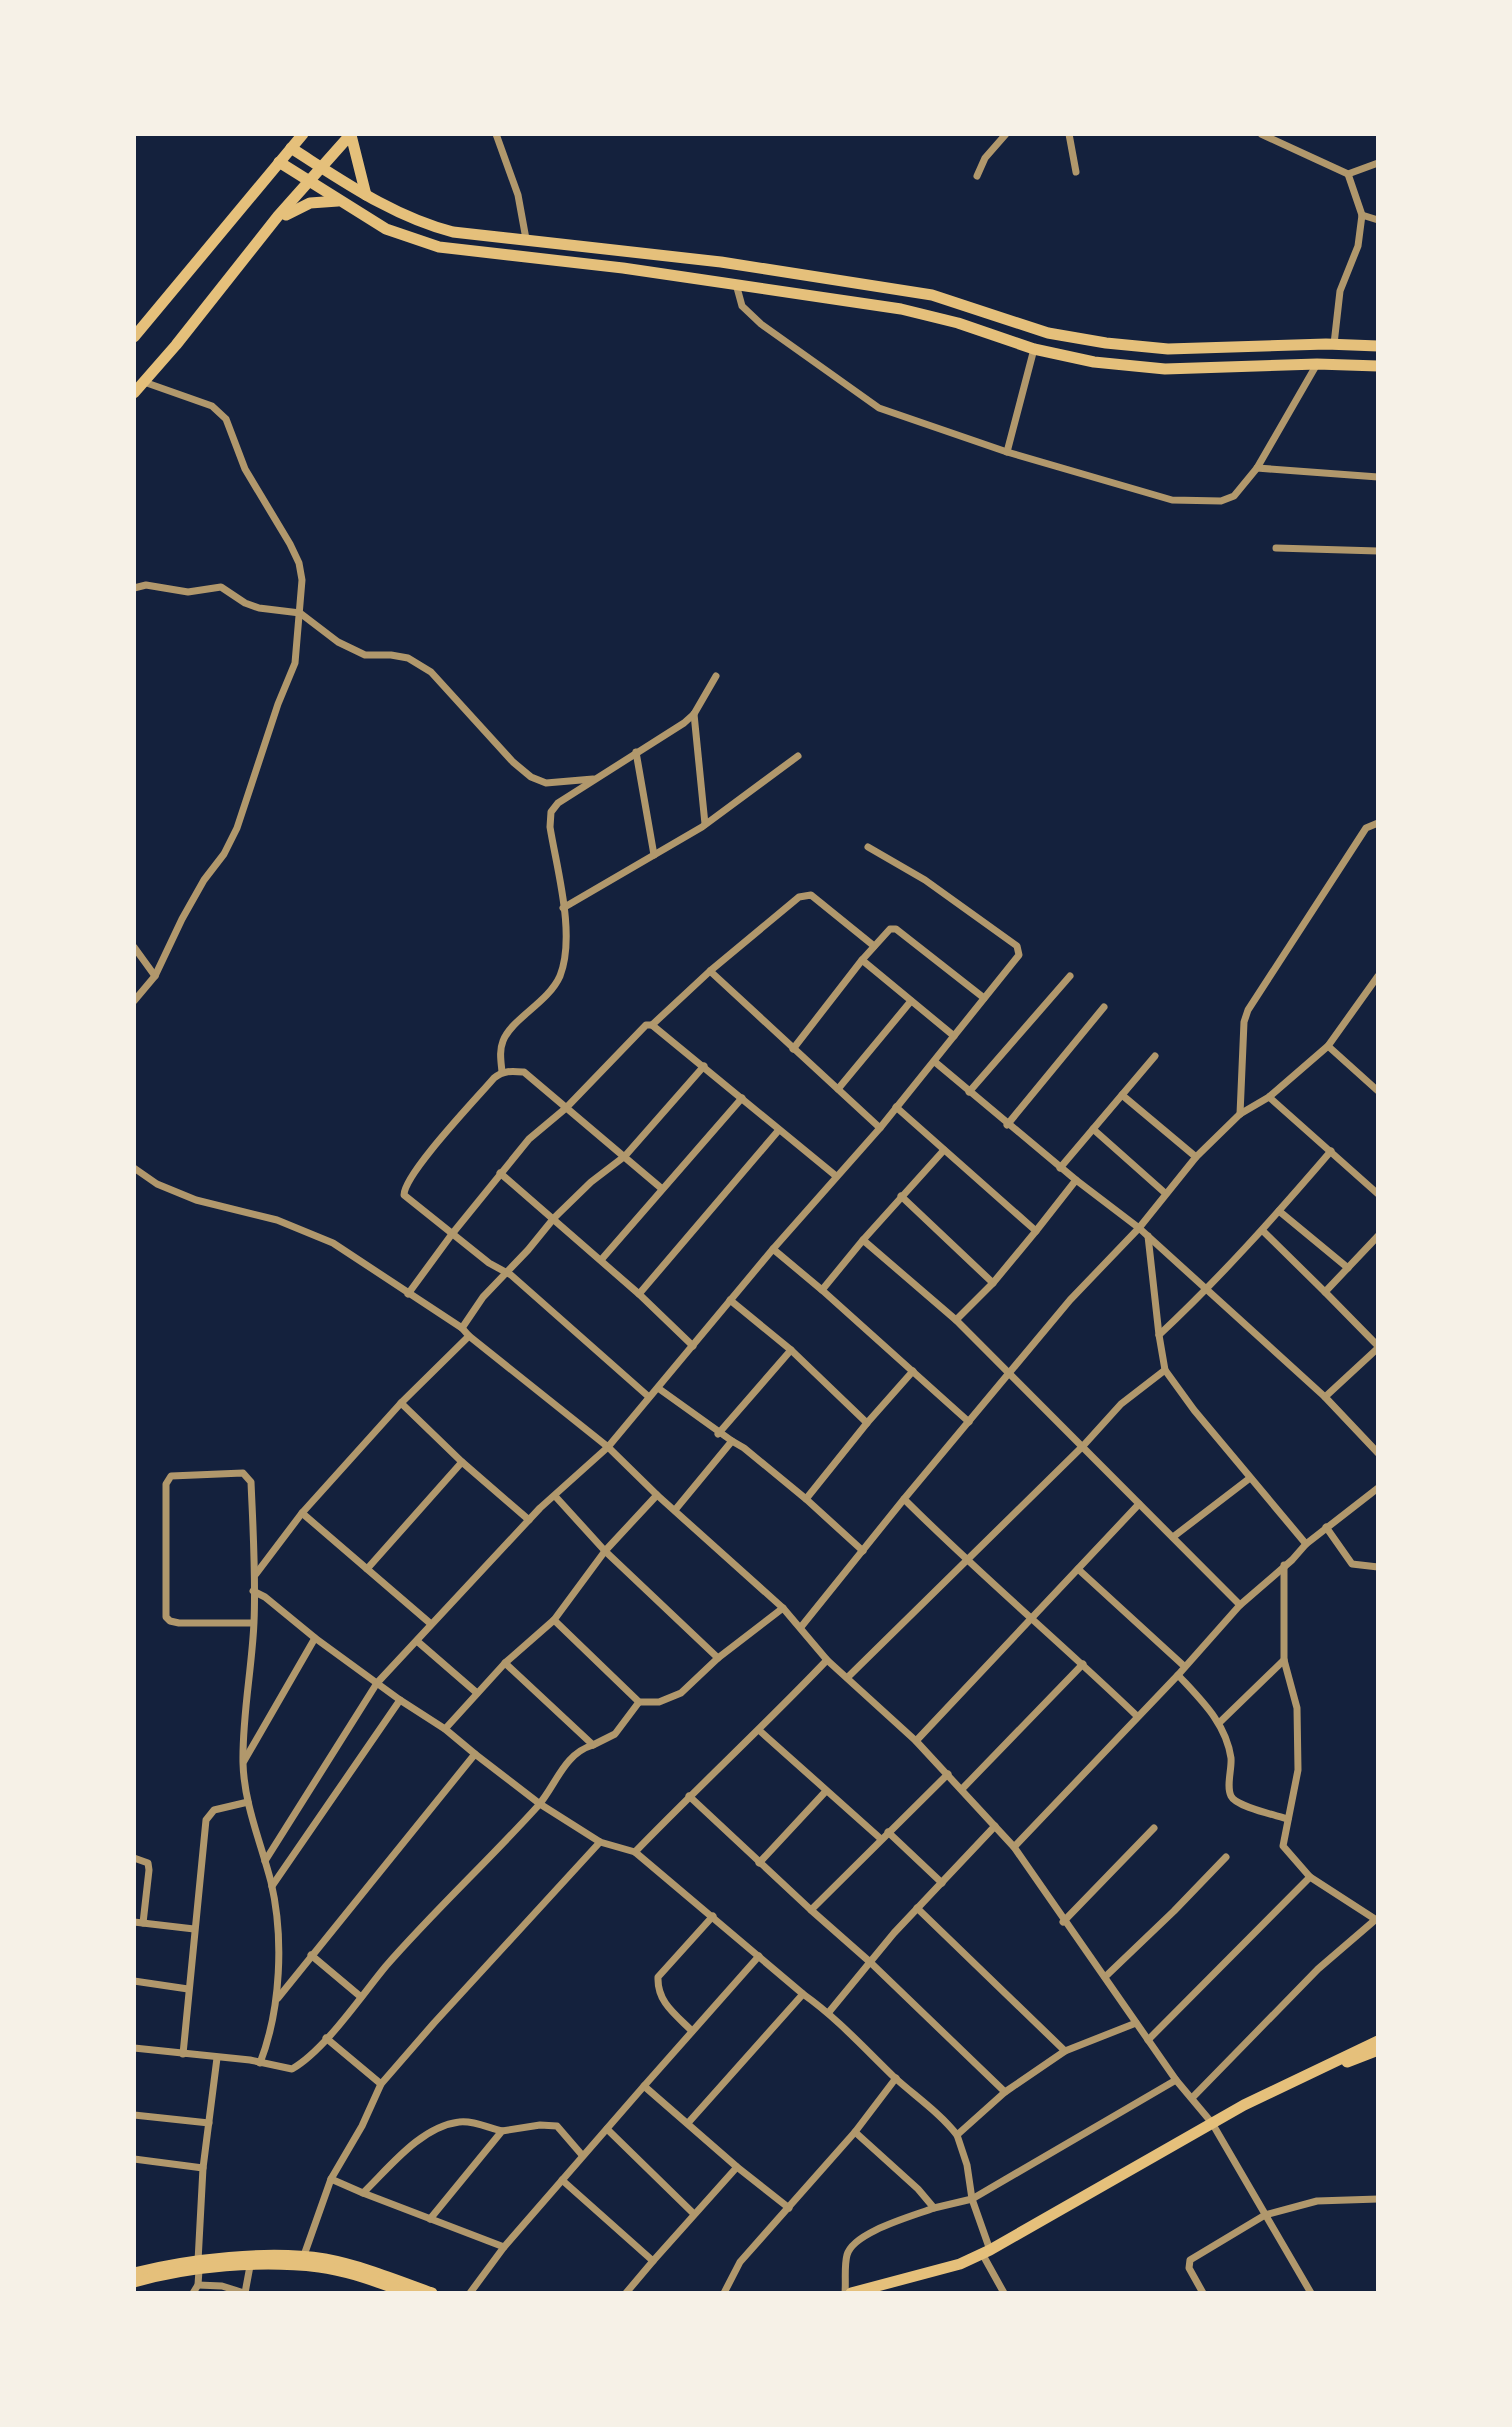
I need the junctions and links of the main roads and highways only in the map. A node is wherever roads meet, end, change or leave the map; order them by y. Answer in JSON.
{"nodes":[{"id":1,"x":303,"y":134,"type":"edge"},
{"id":2,"x":351,"y":134,"type":"edge"},
{"id":3,"x":291,"y":148,"type":"junction"},
{"id":4,"x":279,"y":162,"type":"junction"},
{"id":5,"x":322,"y":168,"type":"junction"},
{"id":6,"x":310,"y":183,"type":"junction"},
{"id":7,"x":366,"y":195,"type":"junction"},
{"id":8,"x":343,"y":202,"type":"junction"},
{"id":9,"x":272,"y":224,"type":"junction"},
{"id":10,"x":552,"y":242,"type":"junction"},
{"id":11,"x":547,"y":259,"type":"junction"},
{"id":12,"x":134,"y":337,"type":"edge"},
{"id":13,"x":1378,"y":346,"type":"edge"},
{"id":14,"x":1378,"y":366,"type":"edge"},
{"id":15,"x":134,"y":393,"type":"edge"},
{"id":16,"x":1378,"y":2041,"type":"edge"},
{"id":17,"x":1378,"y":2050,"type":"edge"},
{"id":18,"x":1214,"y":2126,"type":"junction"},
{"id":19,"x":987,"y":2253,"type":"junction"},
{"id":20,"x":198,"y":2266,"type":"junction"},
{"id":21,"x":134,"y":2273,"type":"edge"},
{"id":22,"x":134,"y":2282,"type":"edge"},
{"id":23,"x":409,"y":2293,"type":"edge"},
{"id":24,"x":432,"y":2293,"type":"edge"},
{"id":25,"x":848,"y":2293,"type":"edge"},
{"id":26,"x":869,"y":2293,"type":"edge"}],
"edges":[{"from":1,"to":3,"type":"main road"},
{"from":2,"to":5,"type":"main road"},
{"from":2,"to":7,"type":"main road"},
{"from":3,"to":4,"type":"main road"},
{"from":3,"to":5,"type":"main road"},
{"from":4,"to":6,"type":"main road"},
{"from":4,"to":12,"type":"main road"},
{"from":5,"to":6,"type":"main road"},
{"from":5,"to":7,"type":"main road"},
{"from":6,"to":8,"type":"main road"},
{"from":6,"to":9,"type":"main road"},
{"from":7,"to":10,"type":"main road"},
{"from":8,"to":9,"type":"main road"},
{"from":8,"to":11,"type":"main road"},
{"from":9,"to":15,"type":"main road"},
{"from":10,"to":11,"type":"main road"},
{"from":10,"to":13,"type":"main road"},
{"from":11,"to":14,"type":"main road"},
{"from":16,"to":18,"type":"main road"},
{"from":17,"to":18,"type":"main road"},
{"from":18,"to":19,"type":"main road"},
{"from":19,"to":25,"type":"main road"},
{"from":19,"to":26,"type":"main road"},
{"from":20,"to":21,"type":"main road"},
{"from":20,"to":22,"type":"main road"},
{"from":20,"to":23,"type":"main road"},
{"from":20,"to":24,"type":"main road"}]}
